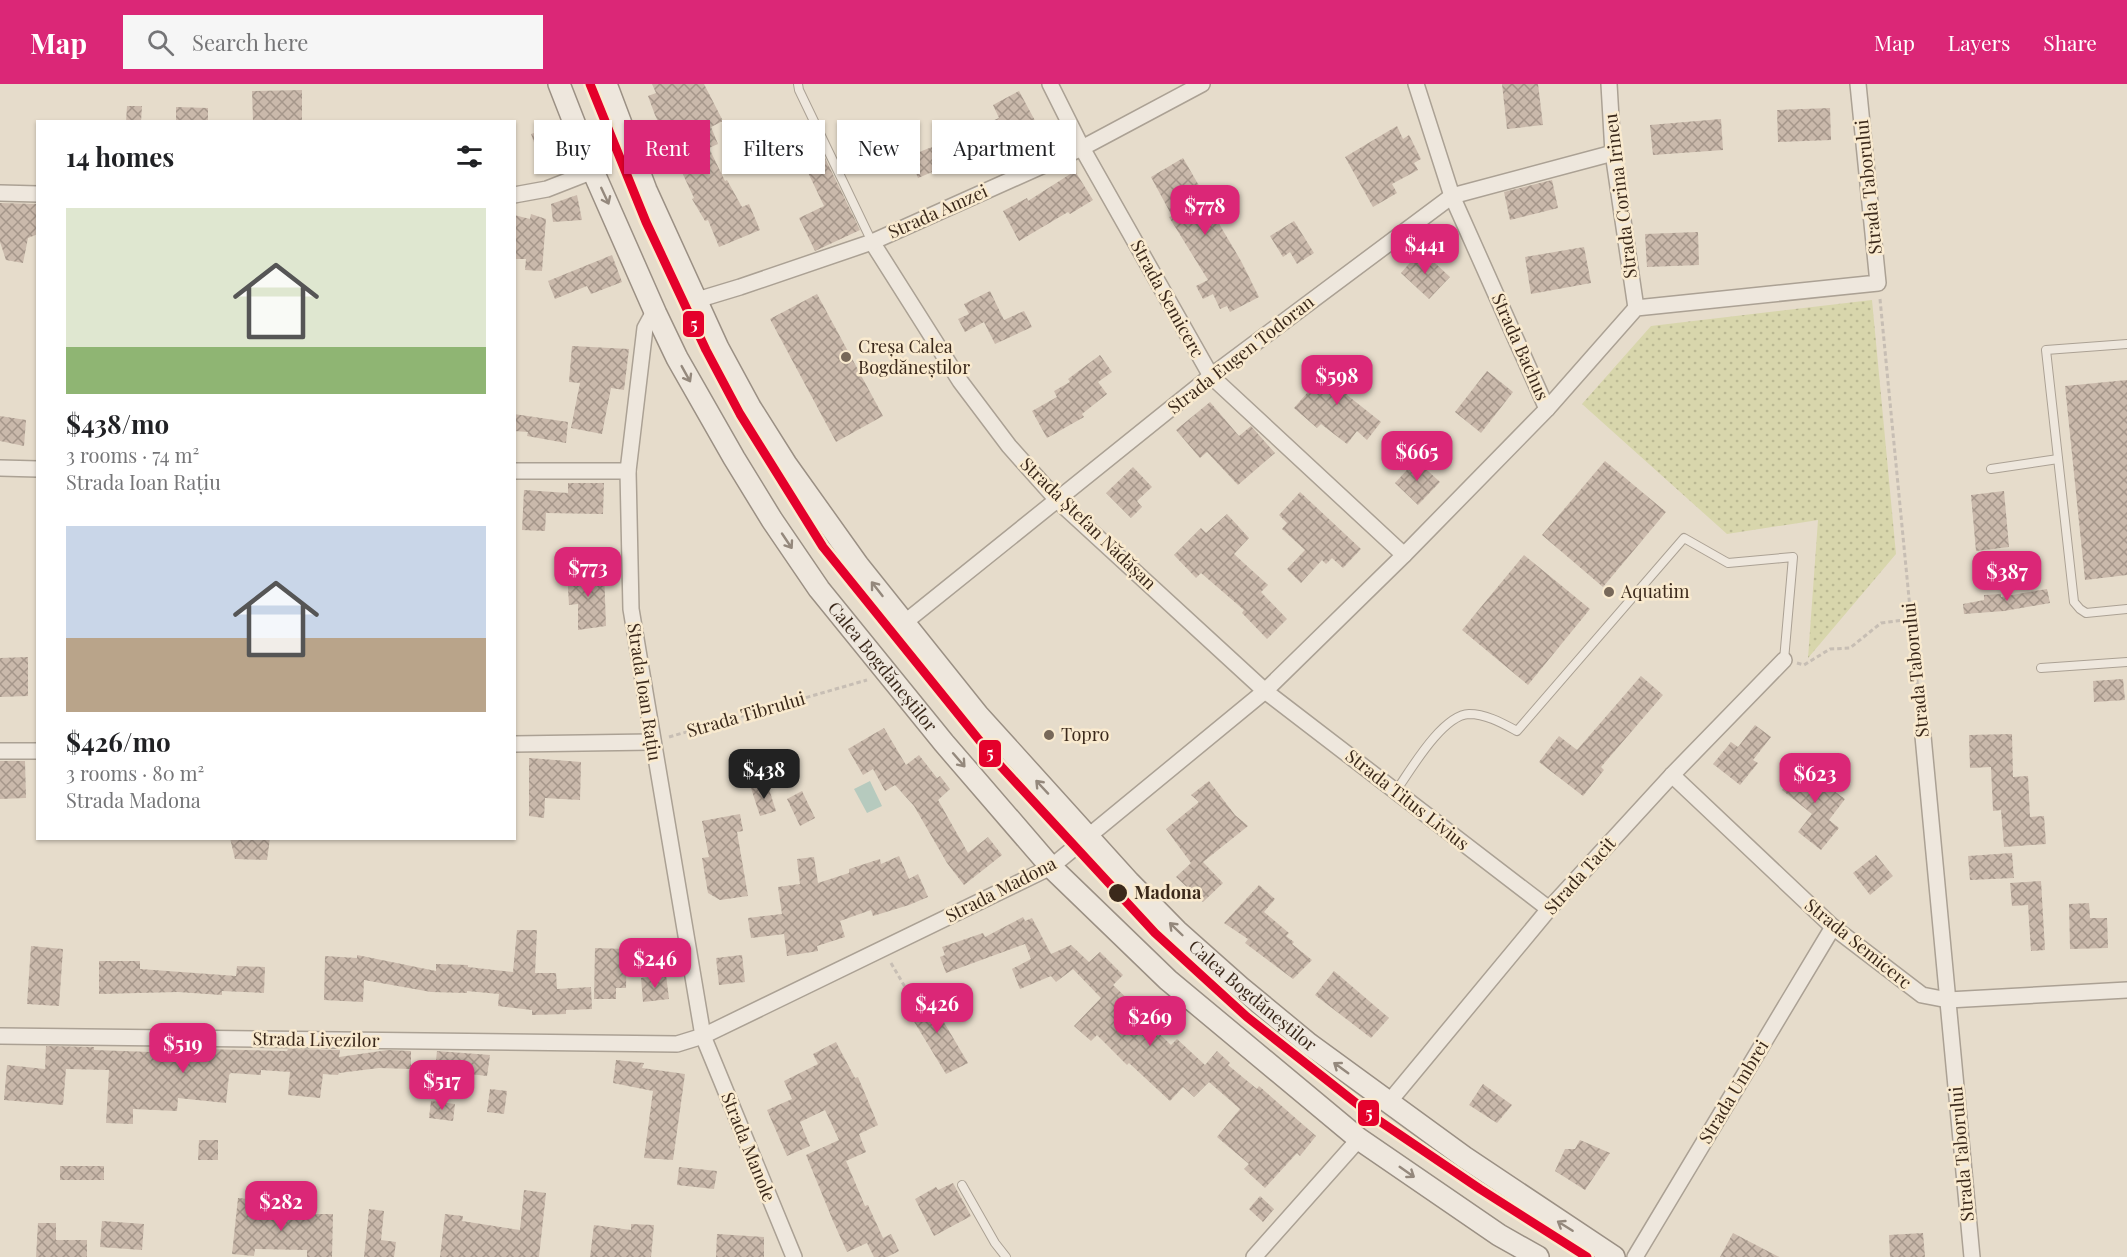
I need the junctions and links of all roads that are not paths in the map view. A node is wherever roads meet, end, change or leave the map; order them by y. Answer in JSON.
{"nodes":[{"id":1,"x":559,"y":84,"type":"edge"},
{"id":2,"x":606,"y":84,"type":"edge"},
{"id":3,"x":798,"y":84,"type":"edge"},
{"id":4,"x":1050,"y":84,"type":"edge"},
{"id":5,"x":1202,"y":84,"type":"edge"},
{"id":6,"x":1416,"y":84,"type":"edge"},
{"id":7,"x":1609,"y":84,"type":"edge"},
{"id":8,"x":1858,"y":84,"type":"edge"},
{"id":9,"x":573,"y":120,"type":"edge"},
{"id":10,"x":1083,"y":148,"type":"junction"},
{"id":11,"x":1613,"y":153,"type":"junction"},
{"id":12,"x":585,"y":174,"type":"edge"},
{"id":13,"x":594,"y":174,"type":"edge"},
{"id":14,"x":0,"y":193,"type":"edge"},
{"id":15,"x":36,"y":194,"type":"edge"},
{"id":16,"x":516,"y":195,"type":"edge"},
{"id":17,"x":1452,"y":196,"type":"junction"},
{"id":18,"x":872,"y":242,"type":"junction"},
{"id":19,"x":697,"y":300,"type":"junction"},
{"id":20,"x":1635,"y":308,"type":"junction"},
{"id":21,"x":656,"y":314,"type":"junction"},
{"id":22,"x":2127,"y":344,"type":"edge"},
{"id":23,"x":1210,"y":376,"type":"junction"},
{"id":24,"x":1547,"y":409,"type":"junction"},
{"id":25,"x":2058,"y":459,"type":"junction"},
{"id":26,"x":0,"y":468,"type":"edge"},
{"id":27,"x":36,"y":469,"type":"edge"},
{"id":28,"x":1991,"y":469,"type":"dead end"},
{"id":29,"x":516,"y":471,"type":"edge"},
{"id":30,"x":628,"y":471,"type":"junction"},
{"id":31,"x":1058,"y":501,"type":"junction"},
{"id":32,"x":1404,"y":555,"type":"junction"},
{"id":33,"x":2127,"y":609,"type":"edge"},
{"id":34,"x":904,"y":623,"type":"junction"},
{"id":35,"x":1784,"y":660,"type":"joint"},
{"id":36,"x":2127,"y":662,"type":"edge"},
{"id":37,"x":2041,"y":668,"type":"dead end"},
{"id":38,"x":1265,"y":691,"type":"junction"},
{"id":39,"x":1923,"y":736,"type":"road end"},
{"id":40,"x":652,"y":742,"type":"junction"},
{"id":41,"x":516,"y":744,"type":"edge"},
{"id":42,"x":0,"y":751,"type":"edge"},
{"id":43,"x":36,"y":751,"type":"edge"},
{"id":44,"x":1672,"y":775,"type":"junction"},
{"id":45,"x":1396,"y":791,"type":"junction"},
{"id":46,"x":1088,"y":837,"type":"junction"},
{"id":47,"x":1051,"y":867,"type":"junction"},
{"id":48,"x":1549,"y":909,"type":"junction"},
{"id":49,"x":1833,"y":927,"type":"junction"},
{"id":50,"x":2127,"y":990,"type":"edge"},
{"id":51,"x":1948,"y":1000,"type":"junction"},
{"id":52,"x":0,"y":1036,"type":"edge"},
{"id":53,"x":703,"y":1036,"type":"junction"},
{"id":54,"x":1389,"y":1102,"type":"junction"},
{"id":55,"x":1359,"y":1139,"type":"junction"},
{"id":56,"x":962,"y":1185,"type":"dead end"},
{"id":57,"x":1532,"y":1256,"type":"edge"},
{"id":58,"x":794,"y":1257,"type":"edge"},
{"id":59,"x":1006,"y":1257,"type":"edge"},
{"id":60,"x":1254,"y":1257,"type":"edge"},
{"id":61,"x":1614,"y":1257,"type":"edge"},
{"id":62,"x":1635,"y":1257,"type":"edge"},
{"id":63,"x":1972,"y":1257,"type":"edge"}],
"edges":[{"from":1,"to":9,"type":"main road","name":"Calea Bogdăneștilor"},
{"from":2,"to":19,"type":"main road","name":"Calea Bogdăneștilor"},
{"from":3,"to":18,"type":"lane","name":"Strada Ștefan Nădășan"},
{"from":4,"to":10,"type":"street","name":"Strada Semicerc"},
{"from":5,"to":10,"type":"street","name":"Strada Amzei"},
{"from":6,"to":17,"type":"street","name":"Strada Bachus"},
{"from":7,"to":11,"type":"street","name":"Strada Corina Irineu"},
{"from":8,"to":20,"type":"street","name":"Strada Taborului"},
{"from":10,"to":18,"type":"street","name":"Strada Amzei"},
{"from":10,"to":23,"type":"street","name":"Strada Semicerc"},
{"from":11,"to":17,"type":"street","name":"Strada Eugen Todoran"},
{"from":11,"to":20,"type":"street","name":"Strada Corina Irineu"},
{"from":12,"to":16,"type":"street"},
{"from":13,"to":21,"type":"main road","name":"Calea Bogdăneștilor","one_way":true},
{"from":14,"to":15,"type":"street"},
{"from":17,"to":23,"type":"street","name":"Strada Eugen Todoran"},
{"from":17,"to":24,"type":"street","name":"Strada Bachus"},
{"from":18,"to":19,"type":"street","name":"Strada Amzei"},
{"from":18,"to":31,"type":"street","name":"Strada Ștefan Nădășan"},
{"from":34,"to":19,"type":"main road","name":"Calea Bogdăneștilor","one_way":true},
{"from":20,"to":24,"type":"street","name":"Strada Madona"},
{"from":21,"to":30,"type":"street","name":"Strada Ioan Rațiu"},
{"from":21,"to":47,"type":"main road","name":"Calea Bogdăneștilor","one_way":true},
{"from":22,"to":25,"type":"lane"},
{"from":23,"to":31,"type":"street","name":"Strada Eugen Todoran"},
{"from":23,"to":32,"type":"street","name":"Strada Semicerc"},
{"from":24,"to":32,"type":"street","name":"Strada Madona"},
{"from":25,"to":28,"type":"lane"},
{"from":25,"to":33,"type":"lane"},
{"from":26,"to":27,"type":"street"},
{"from":29,"to":30,"type":"street"},
{"from":30,"to":40,"type":"street","name":"Strada Ioan Rațiu"},
{"from":31,"to":34,"type":"street","name":"Strada Eugen Todoran"},
{"from":31,"to":38,"type":"street","name":"Strada Ștefan Nădășan"},
{"from":32,"to":38,"type":"street","name":"Strada Madona"},
{"from":46,"to":34,"type":"main road","name":"Calea Bogdăneștilor","one_way":true},
{"from":35,"to":44,"type":"street","name":"Strada Tacit"},
{"from":35,"to":45,"type":"lane"},
{"from":36,"to":37,"type":"lane"},
{"from":38,"to":45,"type":"street","name":"Strada Titus Livius"},
{"from":38,"to":46,"type":"street","name":"Strada Madona"},
{"from":39,"to":51,"type":"street","name":"Strada Taborului"},
{"from":40,"to":41,"type":"street"},
{"from":40,"to":53,"type":"street","name":"Strada Ioan Rațiu"},
{"from":42,"to":43,"type":"street"},
{"from":44,"to":48,"type":"street","name":"Strada Tacit"},
{"from":44,"to":49,"type":"street","name":"Strada Semicerc"},
{"from":45,"to":48,"type":"street","name":"Strada Titus Livius"},
{"from":46,"to":47,"type":"street","name":"Strada Madona"},
{"from":54,"to":46,"type":"main road","name":"Calea Bogdăneștilor","one_way":true},
{"from":47,"to":53,"type":"street","name":"Strada Madona"},
{"from":47,"to":55,"type":"main road","name":"Calea Bogdăneștilor"},
{"from":48,"to":54,"type":"street","name":"Strada Tacit"},
{"from":49,"to":51,"type":"street","name":"Strada Semicerc"},
{"from":49,"to":62,"type":"street","name":"Strada Umbrei"},
{"from":50,"to":51,"type":"street","name":"Strada Semicerc"},
{"from":51,"to":63,"type":"street","name":"Strada Taborului"},
{"from":52,"to":53,"type":"street","name":"Strada Livezilor"},
{"from":53,"to":58,"type":"street","name":"Strada Manole"},
{"from":61,"to":54,"type":"main road","name":"Calea Bogdăneștilor","one_way":true},
{"from":55,"to":57,"type":"main road","name":"Calea Bogdăneștilor","one_way":true},
{"from":55,"to":60,"type":"street"},
{"from":56,"to":59,"type":"lane"}]}
